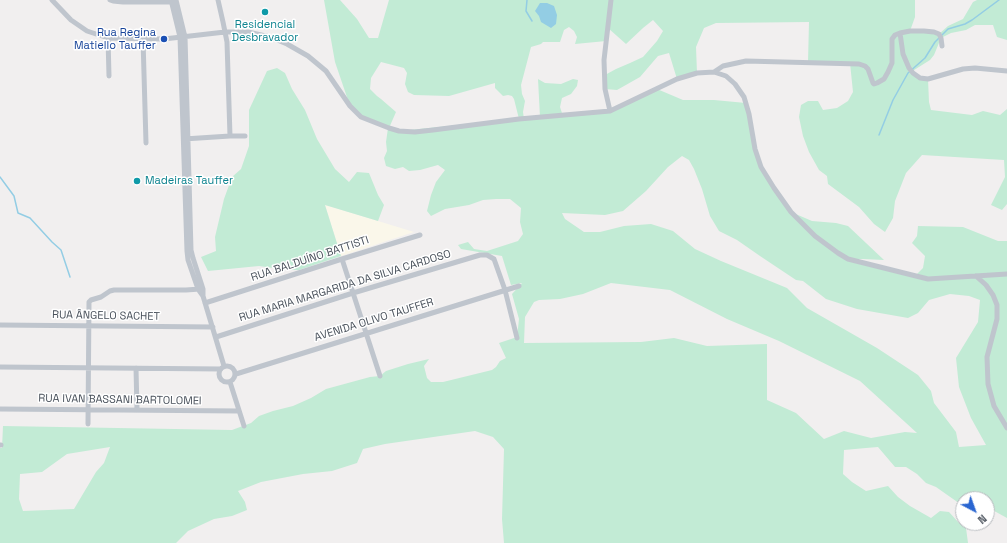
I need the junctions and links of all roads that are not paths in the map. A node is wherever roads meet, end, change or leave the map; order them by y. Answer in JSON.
{"nodes":[{"id":1,"x":52,"y":0,"type":"edge"},
{"id":2,"x":110,"y":0,"type":"edge"},
{"id":3,"x":218,"y":0,"type":"edge"},
{"id":4,"x":611,"y":0,"type":"edge"},
{"id":5,"x":174,"y":1,"type":"edge"},
{"id":6,"x":225,"y":32,"type":"junction"},
{"id":7,"x":900,"y":33,"type":"junction"},
{"id":8,"x":183,"y":37,"type":"junction"},
{"id":9,"x":108,"y":38,"type":"junction"},
{"id":10,"x":143,"y":39,"type":"junction"},
{"id":11,"x":942,"y":46,"type":"dead end"},
{"id":12,"x":1007,"y":71,"type":"edge"},
{"id":13,"x":714,"y":72,"type":"junction"},
{"id":14,"x":108,"y":76,"type":"dead end"},
{"id":15,"x":610,"y":111,"type":"junction"},
{"id":16,"x":230,"y":136,"type":"junction"},
{"id":17,"x":245,"y":136,"type":"dead end"},
{"id":18,"x":185,"y":139,"type":"junction"},
{"id":19,"x":146,"y":143,"type":"dead end"},
{"id":20,"x":420,"y":235,"type":"dead end"},
{"id":21,"x":342,"y":259,"type":"junction"},
{"id":22,"x":1007,"y":274,"type":"edge"},
{"id":23,"x":976,"y":276,"type":"junction"},
{"id":24,"x":519,"y":286,"type":"dead end"},
{"id":25,"x":201,"y":289,"type":"junction"},
{"id":26,"x":505,"y":290,"type":"junction"},
{"id":27,"x":353,"y":293,"type":"junction"},
{"id":28,"x":205,"y":303,"type":"junction"},
{"id":29,"x":0,"y":325,"type":"edge"},
{"id":30,"x":89,"y":326,"type":"junction"},
{"id":31,"x":213,"y":327,"type":"junction"},
{"id":32,"x":366,"y":333,"type":"junction"},
{"id":33,"x":216,"y":337,"type":"junction"},
{"id":34,"x":517,"y":338,"type":"dead end"},
{"id":35,"x":0,"y":367,"type":"edge"},
{"id":36,"x":88,"y":368,"type":"junction"},
{"id":37,"x":136,"y":368,"type":"junction"},
{"id":38,"x":222,"y":368,"type":"junction"},
{"id":39,"x":236,"y":374,"type":"junction"},
{"id":40,"x":380,"y":376,"type":"dead end"},
{"id":41,"x":230,"y":382,"type":"junction"},
{"id":42,"x":0,"y":409,"type":"edge"},
{"id":43,"x":88,"y":410,"type":"junction"},
{"id":44,"x":137,"y":410,"type":"junction"},
{"id":45,"x":239,"y":411,"type":"junction"},
{"id":46,"x":88,"y":424,"type":"dead end"},
{"id":47,"x":244,"y":426,"type":"dead end"},
{"id":48,"x":1007,"y":428,"type":"edge"}],
"edges":[{"from":1,"to":9,"type":"street"},
{"from":2,"to":5,"type":"street"},
{"from":3,"to":6,"type":"street"},
{"from":4,"to":15,"type":"street"},
{"from":5,"to":8,"type":"street"},
{"from":6,"to":8,"type":"street"},
{"from":6,"to":15,"type":"street"},
{"from":6,"to":16,"type":"street"},
{"from":7,"to":11,"type":"street"},
{"from":7,"to":12,"type":"street"},
{"from":7,"to":13,"type":"street"},
{"from":8,"to":10,"type":"street"},
{"from":8,"to":18,"type":"street"},
{"from":9,"to":10,"type":"street"},
{"from":9,"to":14,"type":"street"},
{"from":10,"to":19,"type":"street"},
{"from":13,"to":15,"type":"street"},
{"from":13,"to":23,"type":"street"},
{"from":16,"to":17,"type":"street"},
{"from":16,"to":18,"type":"street"},
{"from":18,"to":25,"type":"street"},
{"from":20,"to":21,"type":"street","name":"RUA BALDUÍNO BATTISTI"},
{"from":21,"to":27,"type":"street"},
{"from":21,"to":28,"type":"street","name":"RUA BALDUÍNO BATTISTI"},
{"from":22,"to":23,"type":"street"},
{"from":23,"to":48,"type":"street"},
{"from":24,"to":26,"type":"street","name":"AVENIDA OLIVO TAUFFER"},
{"from":25,"to":28,"type":"street"},
{"from":25,"to":30,"type":"street"},
{"from":26,"to":27,"type":"street","name":"RUA MARIA MARGARIDA DA SILVA CARDOSO"},
{"from":26,"to":32,"type":"street","name":"AVENIDA OLIVO TAUFFER"},
{"from":26,"to":34,"type":"street"},
{"from":27,"to":32,"type":"street"},
{"from":27,"to":33,"type":"street","name":"RUA MARIA MARGARIDA DA SILVA CARDOSO"},
{"from":28,"to":31,"type":"street"},
{"from":29,"to":30,"type":"street","name":"RUA ÂNGELO SACHET"},
{"from":30,"to":31,"type":"street","name":"RUA ÂNGELO SACHET"},
{"from":30,"to":36,"type":"street"},
{"from":31,"to":33,"type":"street"},
{"from":32,"to":39,"type":"street","name":"AVENIDA OLIVO TAUFFER"},
{"from":32,"to":40,"type":"street"},
{"from":33,"to":38,"type":"street"},
{"from":35,"to":36,"type":"street"},
{"from":36,"to":37,"type":"street"},
{"from":36,"to":43,"type":"street"},
{"from":37,"to":38,"type":"street"},
{"from":37,"to":44,"type":"street"},
{"from":38,"to":39,"type":"street"},
{"from":38,"to":41,"type":"street"},
{"from":39,"to":41,"type":"street"},
{"from":41,"to":45,"type":"street"},
{"from":42,"to":43,"type":"street","name":"RUA IVAN BASSANI BARTOLOMEI"},
{"from":43,"to":44,"type":"street","name":"RUA IVAN BASSANI BARTOLOMEI"},
{"from":43,"to":46,"type":"street"},
{"from":44,"to":45,"type":"street","name":"RUA IVAN BASSANI BARTOLOMEI"},
{"from":45,"to":47,"type":"street"}]}
